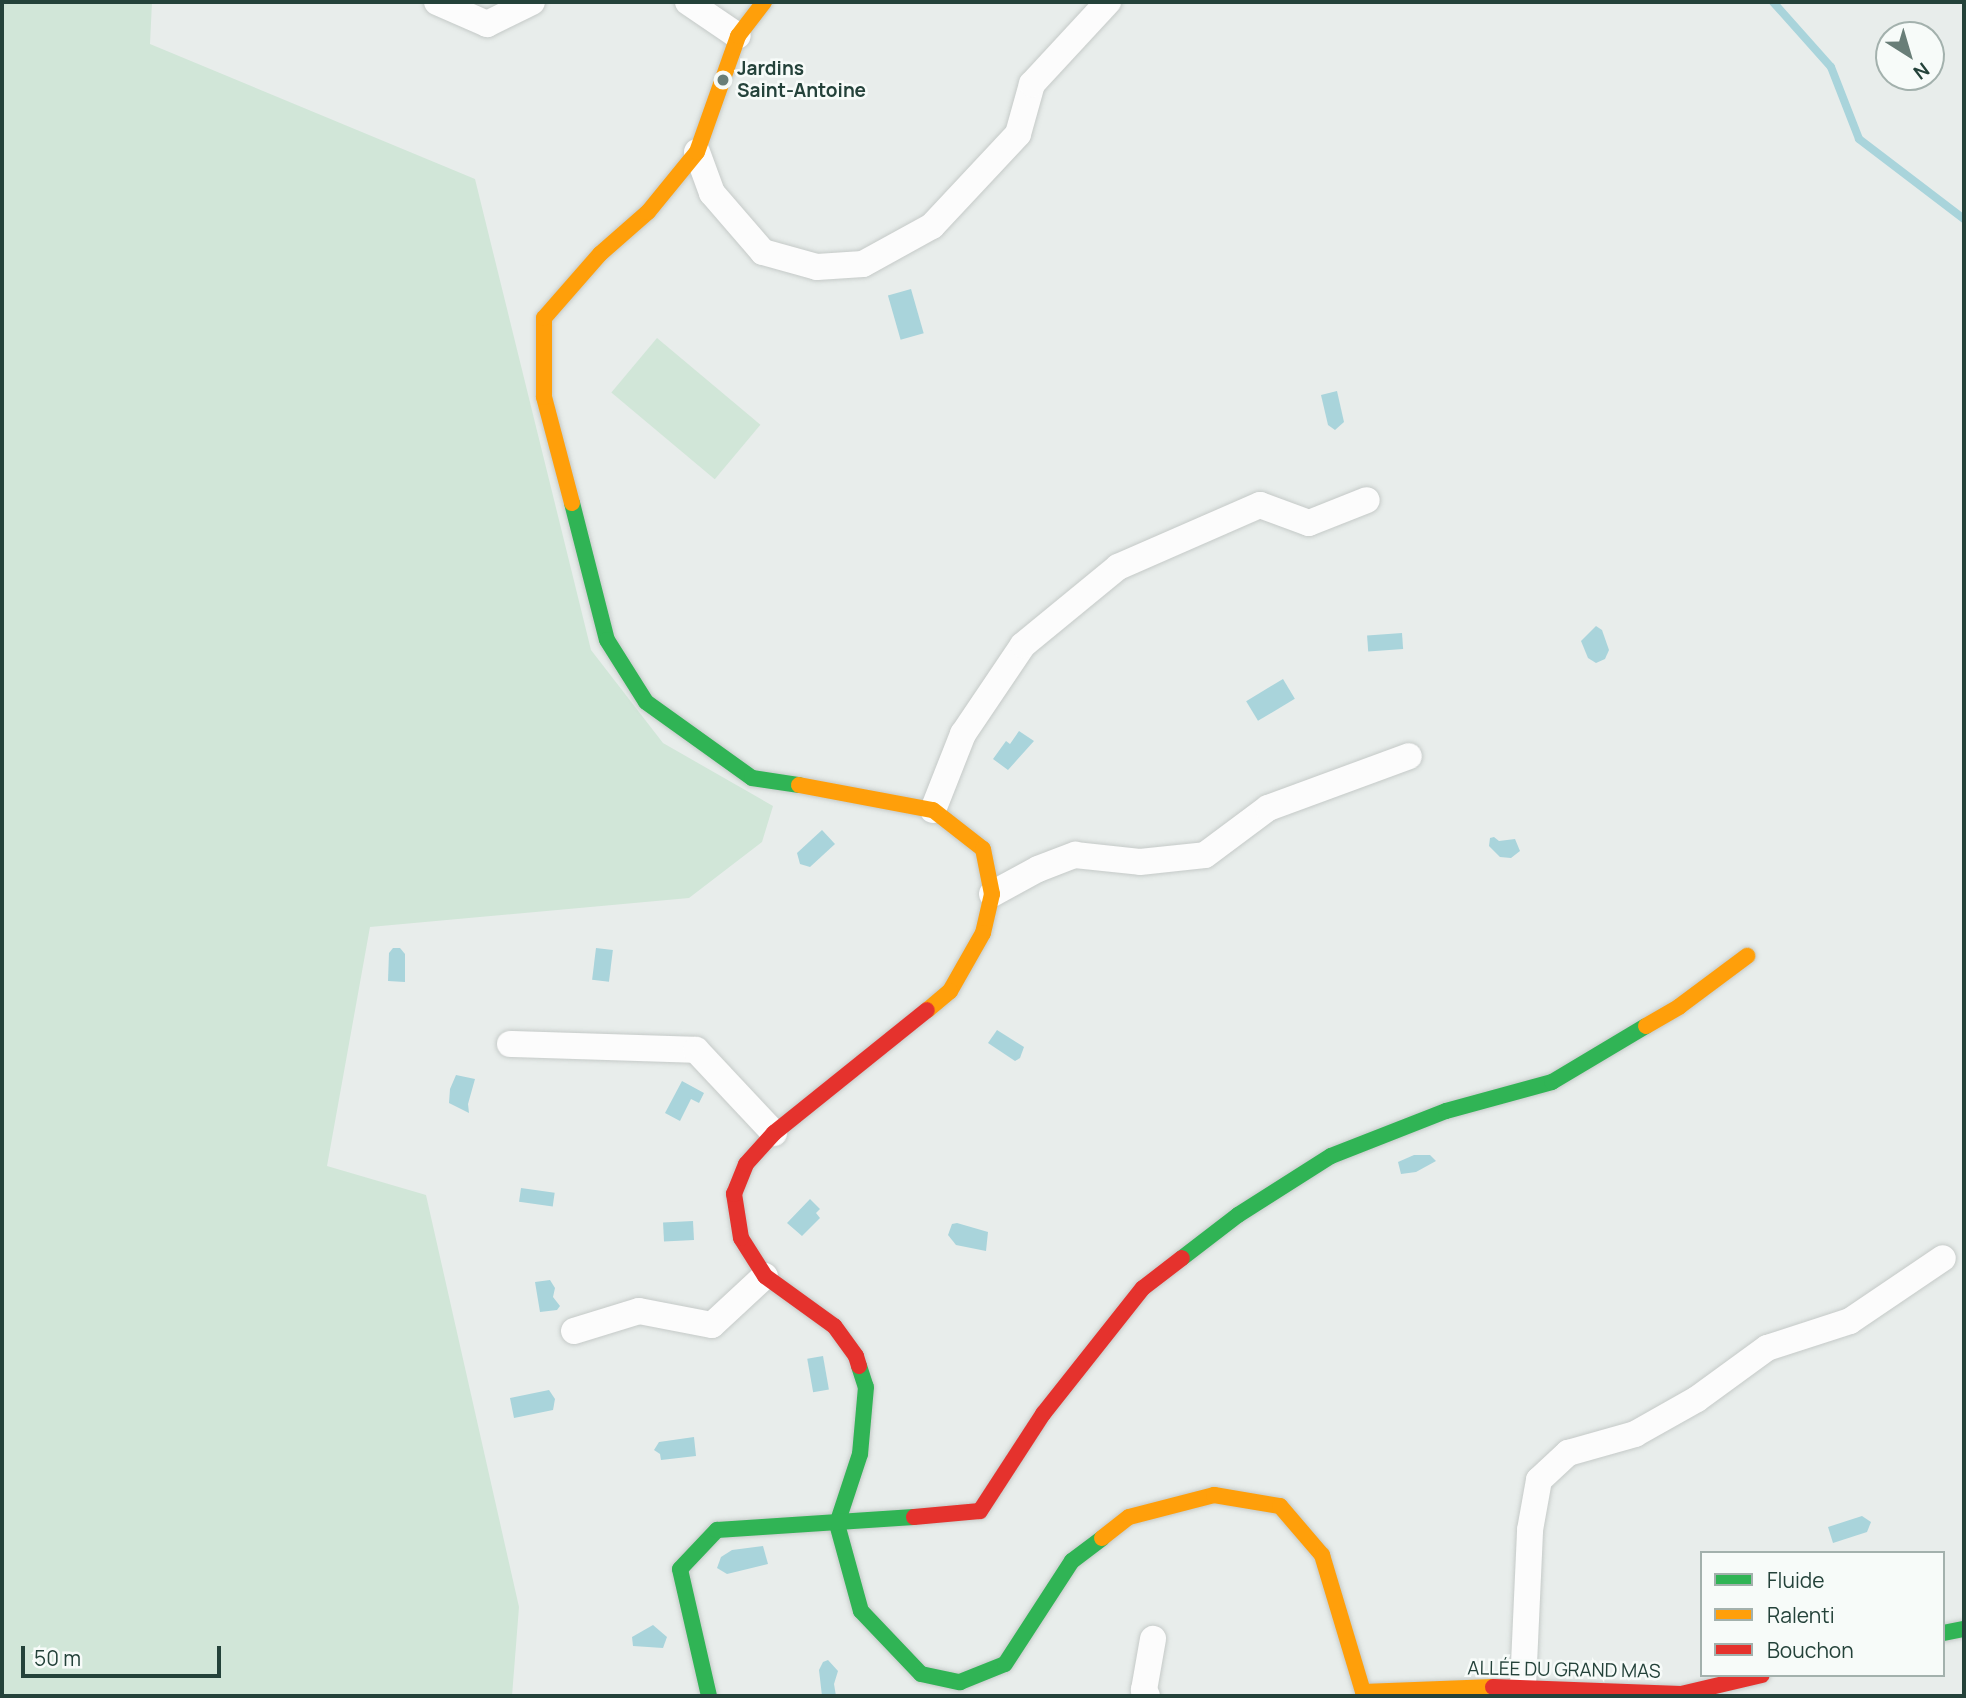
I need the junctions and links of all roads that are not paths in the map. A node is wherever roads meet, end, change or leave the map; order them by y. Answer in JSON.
{"nodes":[{"id":1,"x":437,"y":2,"type":"edge"},
{"id":2,"x":532,"y":2,"type":"edge"},
{"id":3,"x":688,"y":2,"type":"edge"},
{"id":4,"x":764,"y":2,"type":"edge"},
{"id":5,"x":1108,"y":2,"type":"edge"},
{"id":6,"x":738,"y":36,"type":"junction"},
{"id":7,"x":697,"y":152,"type":"junction"},
{"id":8,"x":1367,"y":500,"type":"dead end"},
{"id":9,"x":1409,"y":756,"type":"dead end"},
{"id":10,"x":933,"y":810,"type":"junction"},
{"id":11,"x":992,"y":894,"type":"junction"},
{"id":12,"x":1747,"y":956,"type":"dead end"},
{"id":13,"x":510,"y":1044,"type":"dead end"},
{"id":14,"x":774,"y":1133,"type":"junction"},
{"id":15,"x":1943,"y":1258,"type":"dead end"},
{"id":16,"x":765,"y":1276,"type":"junction"},
{"id":17,"x":574,"y":1331,"type":"dead end"},
{"id":18,"x":837,"y":1524,"type":"junction"},
{"id":19,"x":1964,"y":1629,"type":"edge"},
{"id":20,"x":1945,"y":1633,"type":"edge"},
{"id":21,"x":1153,"y":1639,"type":"dead end"},
{"id":22,"x":1753,"y":1677,"type":"edge"},
{"id":23,"x":965,"y":1689,"type":"edge"},
{"id":24,"x":1514,"y":1690,"type":"edge"},
{"id":25,"x":1355,"y":1694,"type":"edge"},
{"id":26,"x":709,"y":1696,"type":"edge"},
{"id":27,"x":1147,"y":1696,"type":"edge"}],
"edges":[{"from":1,"to":2,"type":"street"},
{"from":3,"to":6,"type":"street"},
{"from":4,"to":6,"type":"street"},
{"from":5,"to":7,"type":"street"},
{"from":6,"to":7,"type":"street"},
{"from":7,"to":10,"type":"street"},
{"from":8,"to":10,"type":"street"},
{"from":9,"to":11,"type":"street"},
{"from":10,"to":11,"type":"street"},
{"from":11,"to":14,"type":"street"},
{"from":12,"to":18,"type":"street"},
{"from":13,"to":14,"type":"street"},
{"from":14,"to":16,"type":"street"},
{"from":15,"to":24,"type":"street"},
{"from":16,"to":17,"type":"street"},
{"from":16,"to":18,"type":"street"},
{"from":18,"to":23,"type":"street"},
{"from":18,"to":26,"type":"street"},
{"from":19,"to":20,"type":"street"},
{"from":21,"to":27,"type":"street"},
{"from":22,"to":24,"type":"street","name":"ALLÉE DU GRAND MAS"},
{"from":23,"to":25,"type":"street"},
{"from":24,"to":25,"type":"street","name":"ALLÉE DU GRAND MAS"}]}
